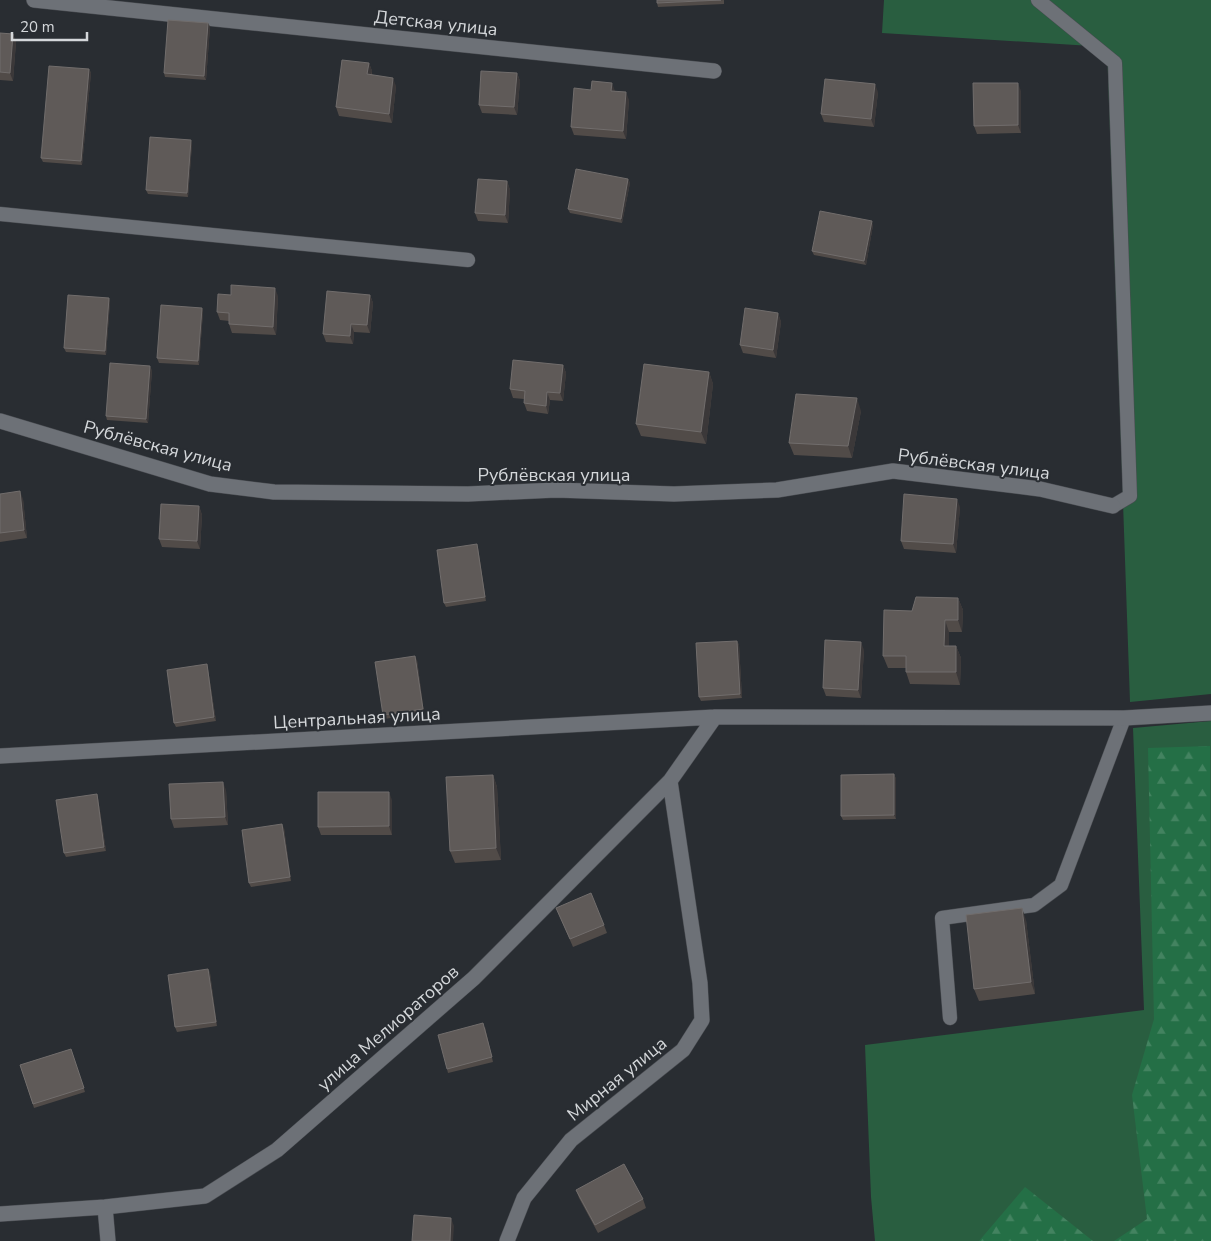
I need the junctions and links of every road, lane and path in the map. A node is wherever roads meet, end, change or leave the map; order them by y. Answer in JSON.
{"nodes":[{"id":1,"x":34,"y":0,"type":"edge"},
{"id":2,"x":1038,"y":0,"type":"edge"},
{"id":3,"x":714,"y":72,"type":"dead end"},
{"id":4,"x":0,"y":214,"type":"edge"},
{"id":5,"x":468,"y":260,"type":"dead end"},
{"id":6,"x":0,"y":421,"type":"edge"},
{"id":7,"x":1113,"y":506,"type":"joint"},
{"id":8,"x":1211,"y":713,"type":"edge"},
{"id":9,"x":716,"y":717,"type":"junction"},
{"id":10,"x":1124,"y":718,"type":"junction"},
{"id":11,"x":0,"y":756,"type":"edge"},
{"id":12,"x":670,"y":781,"type":"junction"},
{"id":13,"x":950,"y":1018,"type":"dead end"},
{"id":14,"x":105,"y":1207,"type":"junction"},
{"id":15,"x":0,"y":1214,"type":"edge"},
{"id":16,"x":108,"y":1241,"type":"edge"},
{"id":17,"x":507,"y":1241,"type":"edge"}],
"edges":[{"from":1,"to":3,"type":"street","name":"Детская улица"},
{"from":2,"to":7,"type":"lane"},
{"from":4,"to":5,"type":"lane"},
{"from":6,"to":7,"type":"street","name":"Рублёвская улица"},
{"from":8,"to":10,"type":"street","name":"Центральная улица"},
{"from":9,"to":10,"type":"street","name":"Центральная улица"},
{"from":9,"to":11,"type":"street","name":"Центральная улица"},
{"from":9,"to":12,"type":"street","name":"улица Мелиораторов"},
{"from":10,"to":13,"type":"lane"},
{"from":12,"to":14,"type":"street","name":"улица Мелиораторов"},
{"from":12,"to":17,"type":"street","name":"Мирная улица"},
{"from":14,"to":15,"type":"street","name":"улица Мелиораторов"},
{"from":14,"to":16,"type":"street"}]}
